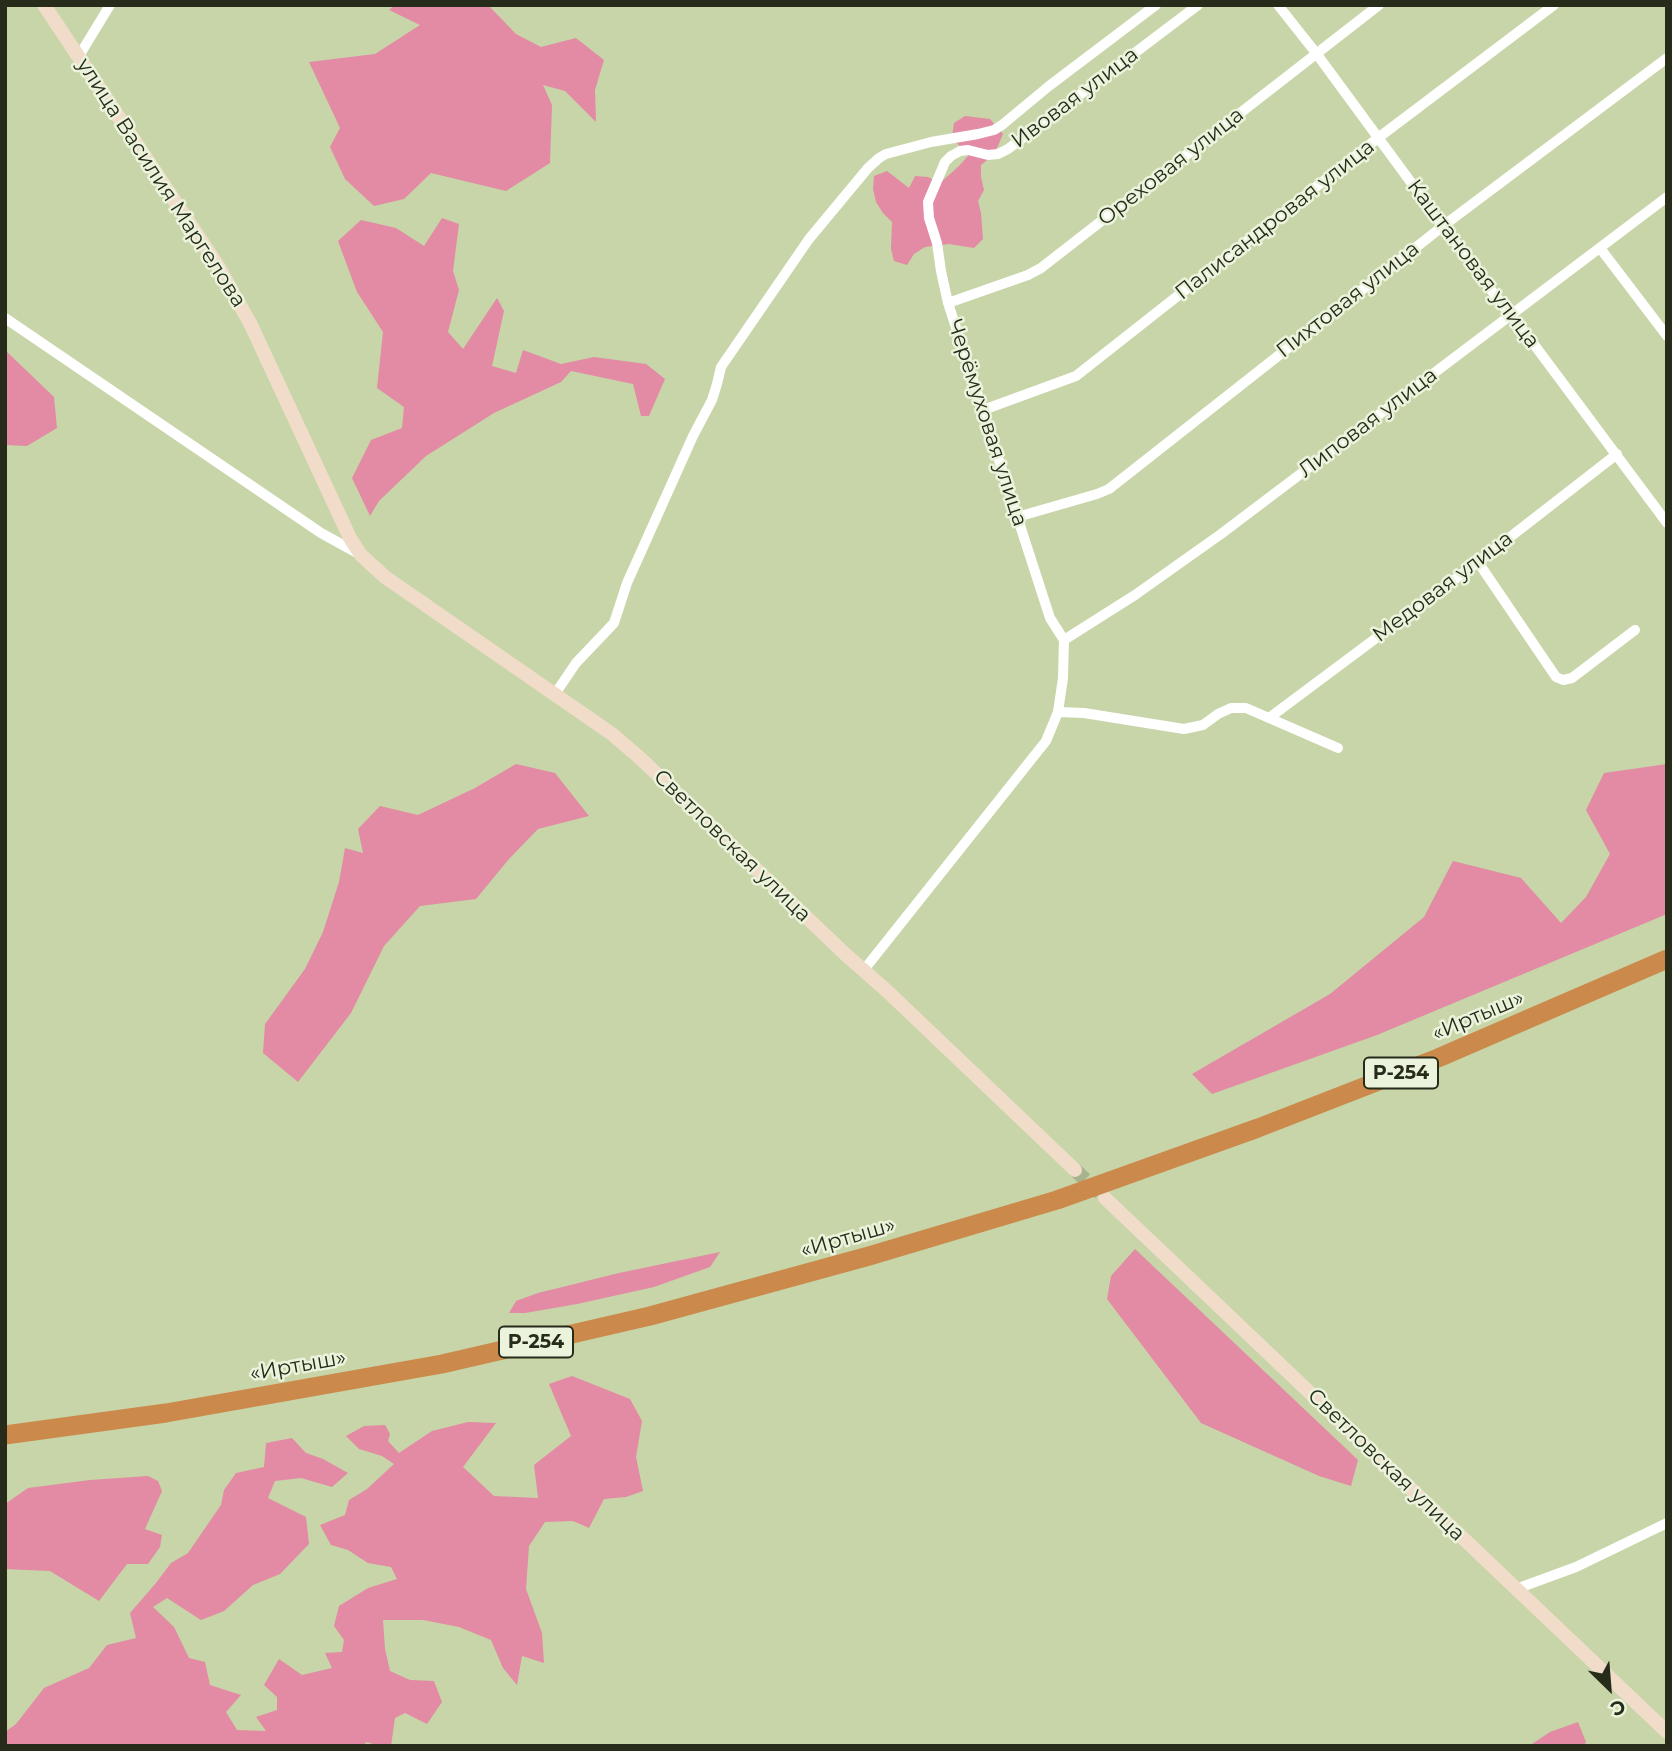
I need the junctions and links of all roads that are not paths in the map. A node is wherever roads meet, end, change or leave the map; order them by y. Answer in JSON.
{"nodes":[{"id":1,"x":44,"y":5,"type":"edge"},
{"id":2,"x":110,"y":5,"type":"edge"},
{"id":3,"x":1156,"y":5,"type":"edge"},
{"id":4,"x":1198,"y":5,"type":"edge"},
{"id":5,"x":1278,"y":5,"type":"edge"},
{"id":6,"x":1379,"y":5,"type":"edge"},
{"id":7,"x":1554,"y":5,"type":"edge"},
{"id":8,"x":1316,"y":53,"type":"junction"},
{"id":9,"x":79,"y":56,"type":"junction"},
{"id":10,"x":1667,"y":58,"type":"edge"},
{"id":11,"x":1378,"y":138,"type":"junction"},
{"id":12,"x":1667,"y":197,"type":"edge"},
{"id":13,"x":928,"y":202,"type":"joint"},
{"id":14,"x":1443,"y":226,"type":"junction"},
{"id":15,"x":1600,"y":248,"type":"junction"},
{"id":16,"x":948,"y":303,"type":"junction"},
{"id":17,"x":1510,"y":315,"type":"junction"},
{"id":18,"x":5,"y":318,"type":"edge"},
{"id":19,"x":1667,"y":336,"type":"edge"},
{"id":20,"x":983,"y":410,"type":"junction"},
{"id":21,"x":1617,"y":454,"type":"junction"},
{"id":22,"x":1017,"y":517,"type":"junction"},
{"id":23,"x":1667,"y":523,"type":"edge"},
{"id":24,"x":361,"y":555,"type":"junction"},
{"id":25,"x":1478,"y":562,"type":"junction"},
{"id":26,"x":1635,"y":630,"type":"dead end"},
{"id":27,"x":1063,"y":640,"type":"junction"},
{"id":28,"x":555,"y":694,"type":"junction"},
{"id":29,"x":1058,"y":712,"type":"junction"},
{"id":30,"x":1269,"y":718,"type":"junction"},
{"id":31,"x":1338,"y":748,"type":"dead end"},
{"id":32,"x":1667,"y":959,"type":"edge"},
{"id":33,"x":863,"y":971,"type":"junction"},
{"id":34,"x":1075,"y":1170,"type":"tunnel mouth"},
{"id":35,"x":1105,"y":1198,"type":"tunnel mouth"},
{"id":36,"x":5,"y":1435,"type":"edge"},
{"id":37,"x":1667,"y":1523,"type":"edge"},
{"id":38,"x":1516,"y":1589,"type":"junction"},
{"id":39,"x":1667,"y":1732,"type":"edge"}],
"edges":[{"from":1,"to":9,"type":"street","name":"улица Василия Маргелова"},
{"from":2,"to":9,"type":"street"},
{"from":3,"to":28,"type":"street","name":"Ивовая улица"},
{"from":4,"to":13,"type":"street","name":"Ивовая улица"},
{"from":5,"to":8,"type":"street","name":"Каштановая улица"},
{"from":6,"to":8,"type":"street","name":"Ореховая улица"},
{"from":7,"to":11,"type":"street","name":"Палисандровая улица"},
{"from":8,"to":11,"type":"street","name":"Каштановая улица"},
{"from":8,"to":16,"type":"street","name":"Ореховая улица"},
{"from":9,"to":24,"type":"street","name":"улица Василия Маргелова"},
{"from":10,"to":14,"type":"street","name":"Пихтовая улица"},
{"from":11,"to":14,"type":"street","name":"Каштановая улица"},
{"from":11,"to":20,"type":"street","name":"Палисандровая улица"},
{"from":12,"to":15,"type":"street","name":"Липовая улица"},
{"from":13,"to":16,"type":"street","name":"Черёмуховая улица"},
{"from":14,"to":17,"type":"street","name":"Каштановая улица"},
{"from":14,"to":22,"type":"street","name":"Пихтовая улица"},
{"from":15,"to":17,"type":"street","name":"Липовая улица"},
{"from":15,"to":19,"type":"street"},
{"from":16,"to":20,"type":"street","name":"Черёмуховая улица"},
{"from":17,"to":21,"type":"street","name":"Каштановая улица"},
{"from":17,"to":27,"type":"street","name":"Липовая улица"},
{"from":18,"to":24,"type":"street"},
{"from":20,"to":22,"type":"street","name":"Черёмуховая улица"},
{"from":21,"to":23,"type":"street","name":"Каштановая улица"},
{"from":21,"to":25,"type":"street","name":"Медовая улица"},
{"from":22,"to":27,"type":"street","name":"Черёмуховая улица"},
{"from":24,"to":28,"type":"street","name":"Светловская улица"},
{"from":25,"to":26,"type":"street"},
{"from":25,"to":30,"type":"street","name":"Медовая улица"},
{"from":27,"to":29,"type":"street"},
{"from":28,"to":33,"type":"street","name":"Светловская улица"},
{"from":29,"to":30,"type":"street"},
{"from":29,"to":33,"type":"street"},
{"from":30,"to":31,"type":"street"},
{"from":32,"to":36,"type":"highway","name":"«Иртыш»","number":"Р-254"},
{"from":33,"to":34,"type":"street","name":"Светловская улица"},
{"from":35,"to":38,"type":"street","name":"Светловская улица"},
{"from":37,"to":38,"type":"street"},
{"from":38,"to":39,"type":"street","name":"Светловская улица"}]}
